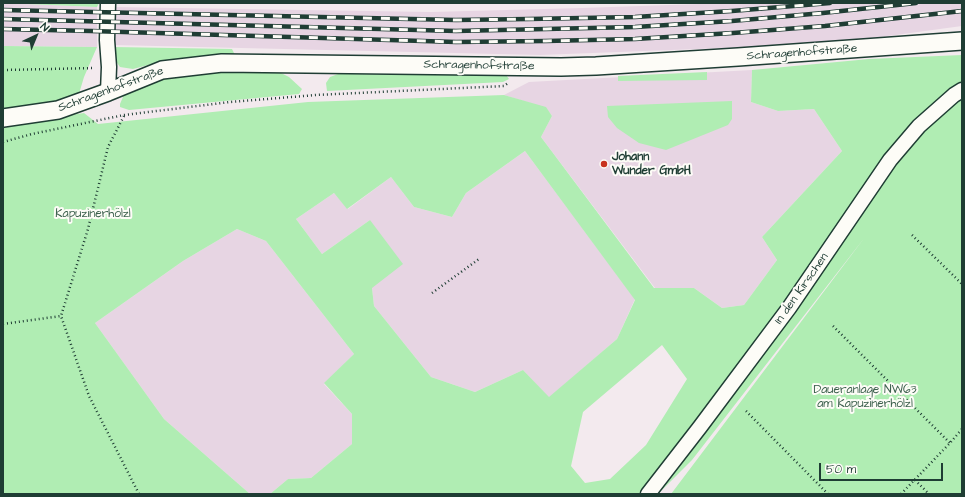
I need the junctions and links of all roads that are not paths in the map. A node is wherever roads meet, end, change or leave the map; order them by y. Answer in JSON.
{"nodes":[{"id":1,"x":108,"y":3,"type":"edge"},
{"id":2,"x":962,"y":41,"type":"edge"},
{"id":3,"x":962,"y":90,"type":"edge"},
{"id":4,"x":108,"y":92,"type":"junction"},
{"id":5,"x":3,"y":118,"type":"edge"},
{"id":6,"x":648,"y":494,"type":"edge"}],
"edges":[{"from":1,"to":4,"type":"street"},
{"from":2,"to":4,"type":"street","name":"Schragenhofstraße"},
{"from":3,"to":6,"type":"street","name":"In den Kirschen"},
{"from":4,"to":5,"type":"street","name":"Schragenhofstraße"}]}
